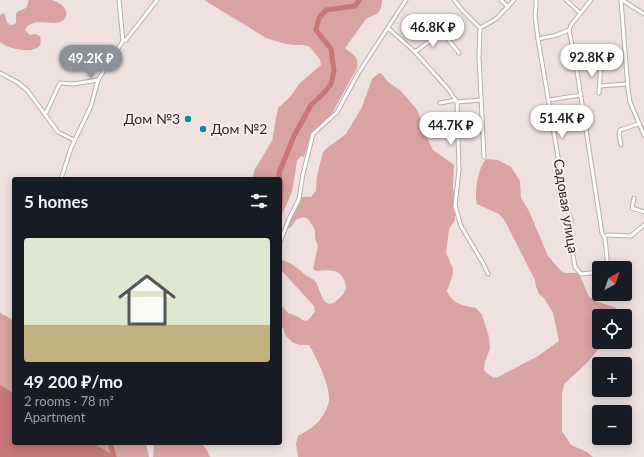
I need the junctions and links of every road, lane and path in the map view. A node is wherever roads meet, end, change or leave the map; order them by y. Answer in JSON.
{"nodes":[{"id":1,"x":119,"y":0,"type":"edge"},
{"id":2,"x":157,"y":0,"type":"edge"},
{"id":3,"x":406,"y":0,"type":"edge"},
{"id":4,"x":454,"y":0,"type":"edge"},
{"id":5,"x":501,"y":0,"type":"edge"},
{"id":6,"x":514,"y":0,"type":"edge"},
{"id":7,"x":536,"y":0,"type":"edge"},
{"id":8,"x":566,"y":0,"type":"edge"},
{"id":9,"x":591,"y":0,"type":"edge"},
{"id":10,"x":621,"y":0,"type":"edge"},
{"id":11,"x":508,"y":7,"type":"junction"},
{"id":12,"x":580,"y":13,"type":"junction"},
{"id":13,"x":644,"y":14,"type":"edge"},
{"id":14,"x":430,"y":17,"type":"dead end"},
{"id":15,"x":388,"y":28,"type":"junction"},
{"id":16,"x":480,"y":28,"type":"junction"},
{"id":17,"x":569,"y":30,"type":"junction"},
{"id":18,"x":442,"y":32,"type":"junction"},
{"id":19,"x":538,"y":39,"type":"junction"},
{"id":20,"x":122,"y":41,"type":"junction"},
{"id":21,"x":415,"y":52,"type":"junction"},
{"id":22,"x":459,"y":53,"type":"dead end"},
{"id":23,"x":601,"y":64,"type":"dead end"},
{"id":24,"x":0,"y":73,"type":"edge"},
{"id":25,"x":98,"y":80,"type":"junction"},
{"id":26,"x":627,"y":84,"type":"junction"},
{"id":27,"x":600,"y":86,"type":"junction"},
{"id":28,"x":599,"y":93,"type":"dead end"},
{"id":29,"x":580,"y":95,"type":"junction"},
{"id":30,"x":482,"y":100,"type":"junction"},
{"id":31,"x":548,"y":100,"type":"junction"},
{"id":32,"x":456,"y":101,"type":"junction"},
{"id":33,"x":440,"y":103,"type":"dead end"},
{"id":34,"x":45,"y":115,"type":"junction"},
{"id":35,"x":638,"y":124,"type":"junction"},
{"id":36,"x":644,"y":135,"type":"edge"},
{"id":37,"x":74,"y":140,"type":"junction"},
{"id":38,"x":622,"y":145,"type":"dead end"},
{"id":39,"x":484,"y":157,"type":"dead end"},
{"id":40,"x":62,"y":177,"type":"edge"},
{"id":41,"x":634,"y":198,"type":"dead end"},
{"id":42,"x":627,"y":207,"type":"dead end"},
{"id":43,"x":632,"y":208,"type":"junction"},
{"id":44,"x":644,"y":212,"type":"edge"},
{"id":45,"x":644,"y":225,"type":"edge"},
{"id":46,"x":282,"y":237,"type":"edge"},
{"id":47,"x":604,"y":237,"type":"junction"},
{"id":48,"x":607,"y":261,"type":"edge"},
{"id":49,"x":592,"y":273,"type":"edge"},
{"id":50,"x":488,"y":274,"type":"dead end"}],
"edges":[{"from":1,"to":20,"type":"street"},
{"from":2,"to":20,"type":"street"},
{"from":3,"to":15,"type":"street"},
{"from":4,"to":16,"type":"street"},
{"from":5,"to":11,"type":"street"},
{"from":6,"to":11,"type":"street"},
{"from":7,"to":19,"type":"street","name":"Садовая улица"},
{"from":8,"to":12,"type":"street"},
{"from":9,"to":12,"type":"street"},
{"from":10,"to":13,"type":"street"},
{"from":10,"to":26,"type":"street"},
{"from":11,"to":16,"type":"street"},
{"from":12,"to":17,"type":"street"},
{"from":14,"to":18,"type":"street"},
{"from":15,"to":21,"type":"street"},
{"from":15,"to":46,"type":"street"},
{"from":16,"to":30,"type":"street"},
{"from":17,"to":19,"type":"street"},
{"from":17,"to":29,"type":"street"},
{"from":18,"to":21,"type":"street"},
{"from":18,"to":22,"type":"street"},
{"from":19,"to":31,"type":"street","name":"Садовая улица"},
{"from":20,"to":25,"type":"street"},
{"from":21,"to":32,"type":"street"},
{"from":23,"to":27,"type":"street"},
{"from":24,"to":34,"type":"street"},
{"from":25,"to":34,"type":"street"},
{"from":25,"to":37,"type":"street"},
{"from":26,"to":27,"type":"street"},
{"from":26,"to":35,"type":"street"},
{"from":27,"to":28,"type":"street"},
{"from":29,"to":31,"type":"street"},
{"from":29,"to":47,"type":"street"},
{"from":30,"to":32,"type":"street"},
{"from":30,"to":39,"type":"street"},
{"from":31,"to":49,"type":"street","name":"Садовая улица"},
{"from":32,"to":33,"type":"street"},
{"from":32,"to":50,"type":"street"},
{"from":34,"to":37,"type":"street"},
{"from":35,"to":36,"type":"street"},
{"from":35,"to":38,"type":"street"},
{"from":37,"to":40,"type":"street"},
{"from":41,"to":43,"type":"street"},
{"from":42,"to":43,"type":"street"},
{"from":43,"to":44,"type":"street"},
{"from":45,"to":47,"type":"street"},
{"from":47,"to":48,"type":"street"}]}
